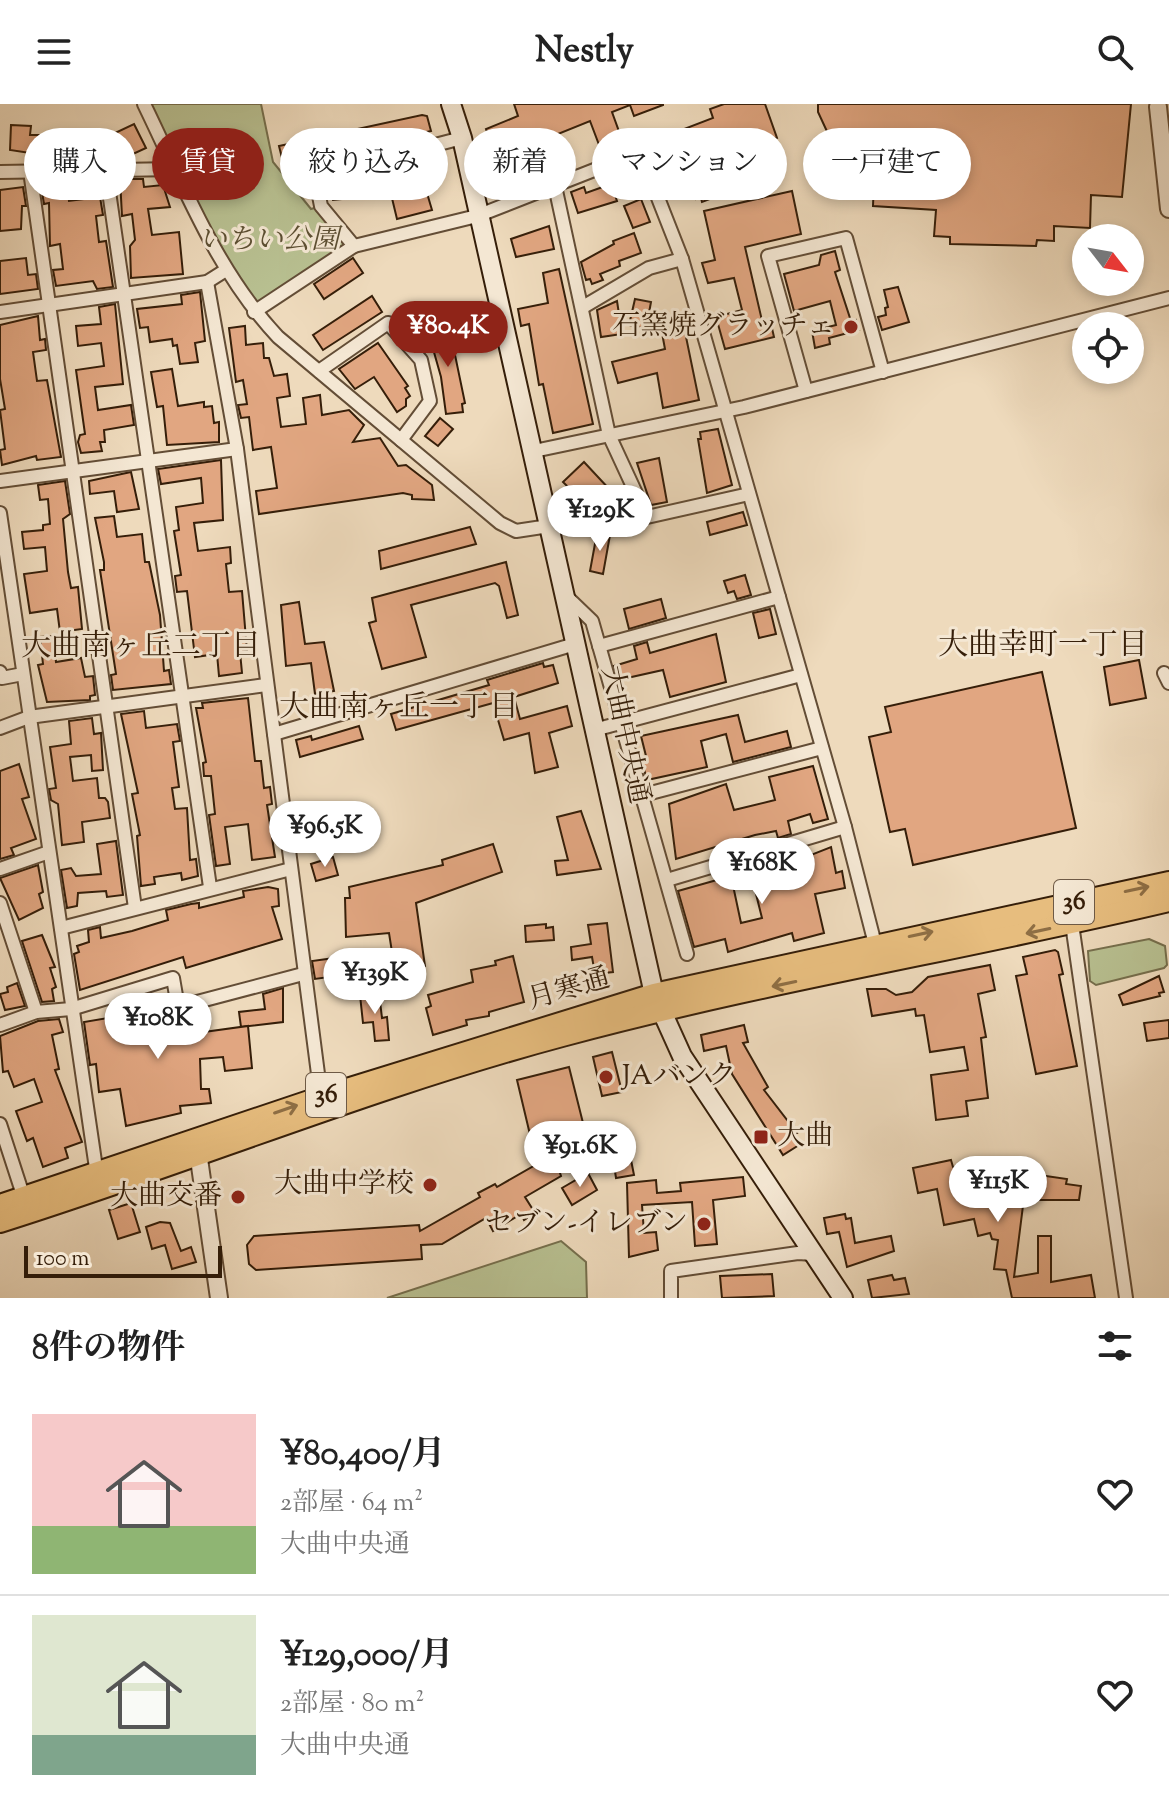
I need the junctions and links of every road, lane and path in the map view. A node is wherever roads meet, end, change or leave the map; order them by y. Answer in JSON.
{"nodes":[{"id":1,"x":144,"y":104,"type":"edge"},
{"id":2,"x":451,"y":104,"type":"edge"},
{"id":3,"x":460,"y":104,"type":"edge"},
{"id":4,"x":1158,"y":107,"type":"dead end"},
{"id":5,"x":156,"y":128,"type":"edge"},
{"id":6,"x":462,"y":138,"type":"junction"},
{"id":7,"x":24,"y":171,"type":"edge"},
{"id":8,"x":0,"y":172,"type":"edge"},
{"id":9,"x":576,"y":178,"type":"edge"},
{"id":10,"x":34,"y":200,"type":"edge"},
{"id":11,"x":110,"y":200,"type":"edge"},
{"id":12,"x":191,"y":200,"type":"edge"},
{"id":13,"x":519,"y":200,"type":"edge"},
{"id":14,"x":558,"y":200,"type":"edge"},
{"id":15,"x":1169,"y":209,"type":"edge"},
{"id":16,"x":477,"y":216,"type":"junction"},
{"id":17,"x":354,"y":246,"type":"junction"},
{"id":18,"x":682,"y":259,"type":"junction"},
{"id":19,"x":226,"y":270,"type":"junction"},
{"id":20,"x":207,"y":282,"type":"junction"},
{"id":21,"x":124,"y":293,"type":"junction"},
{"id":22,"x":1169,"y":298,"type":"edge"},
{"id":23,"x":49,"y":304,"type":"junction"},
{"id":24,"x":583,"y":307,"type":"junction"},
{"id":25,"x":0,"y":312,"type":"edge"},
{"id":26,"x":254,"y":312,"type":"junction"},
{"id":27,"x":319,"y":371,"type":"junction"},
{"id":28,"x":883,"y":372,"type":"junction"},
{"id":29,"x":806,"y":391,"type":"junction"},
{"id":30,"x":725,"y":411,"type":"junction"},
{"id":31,"x":609,"y":435,"type":"junction"},
{"id":32,"x":401,"y":440,"type":"junction"},
{"id":33,"x":237,"y":449,"type":"junction"},
{"id":34,"x":534,"y":451,"type":"junction"},
{"id":35,"x":147,"y":461,"type":"junction"},
{"id":36,"x":74,"y":471,"type":"junction"},
{"id":37,"x":0,"y":481,"type":"edge"},
{"id":38,"x":749,"y":494,"type":"junction"},
{"id":39,"x":0,"y":513,"type":"edge"},
{"id":40,"x":549,"y":526,"type":"junction"},
{"id":41,"x":564,"y":594,"type":"junction"},
{"id":42,"x":779,"y":597,"type":"junction"},
{"id":43,"x":575,"y":644,"type":"junction"},
{"id":44,"x":599,"y":646,"type":"junction"},
{"id":45,"x":0,"y":672,"type":"edge"},
{"id":46,"x":23,"y":674,"type":"junction"},
{"id":47,"x":801,"y":675,"type":"junction"},
{"id":48,"x":266,"y":685,"type":"junction"},
{"id":49,"x":181,"y":694,"type":"junction"},
{"id":50,"x":108,"y":705,"type":"junction"},
{"id":51,"x":29,"y":717,"type":"junction"},
{"id":52,"x":622,"y":722,"type":"junction"},
{"id":53,"x":0,"y":728,"type":"edge"},
{"id":54,"x":594,"y":730,"type":"junction"},
{"id":55,"x":274,"y":734,"type":"junction"},
{"id":56,"x":822,"y":748,"type":"junction"},
{"id":57,"x":643,"y":795,"type":"junction"},
{"id":58,"x":845,"y":827,"type":"junction"},
{"id":59,"x":49,"y":852,"type":"junction"},
{"id":60,"x":0,"y":869,"type":"edge"},
{"id":61,"x":291,"y":869,"type":"junction"},
{"id":62,"x":667,"y":880,"type":"junction"},
{"id":63,"x":1169,"y":882,"type":"edge"},
{"id":64,"x":210,"y":887,"type":"junction"},
{"id":65,"x":1169,"y":901,"type":"edge"},
{"id":66,"x":0,"y":903,"type":"edge"},
{"id":67,"x":135,"y":908,"type":"junction"},
{"id":68,"x":1072,"y":924,"type":"junction"},
{"id":69,"x":61,"y":928,"type":"junction"},
{"id":70,"x":875,"y":944,"type":"junction"},
{"id":71,"x":687,"y":954,"type":"dead end"},
{"id":72,"x":303,"y":974,"type":"junction"},
{"id":73,"x":657,"y":1002,"type":"junction"},
{"id":74,"x":71,"y":1009,"type":"junction"},
{"id":75,"x":36,"y":1012,"type":"junction"},
{"id":76,"x":0,"y":1025,"type":"edge"},
{"id":77,"x":321,"y":1097,"type":"junction"},
{"id":78,"x":0,"y":1124,"type":"edge"},
{"id":79,"x":198,"y":1148,"type":"junction"},
{"id":80,"x":97,"y":1175,"type":"junction"},
{"id":81,"x":24,"y":1198,"type":"junction"},
{"id":82,"x":0,"y":1205,"type":"edge"},
{"id":83,"x":0,"y":1222,"type":"edge"},
{"id":84,"x":813,"y":1254,"type":"junction"},
{"id":85,"x":219,"y":1298,"type":"edge"},
{"id":86,"x":671,"y":1298,"type":"edge"},
{"id":87,"x":843,"y":1298,"type":"edge"},
{"id":88,"x":1126,"y":1298,"type":"edge"}],
"edges":[{"from":1,"to":5,"type":"street"},
{"from":2,"to":6,"type":"main road","name":"大曲中央通"},
{"from":3,"to":6,"type":"main road","name":"大曲中央通"},
{"from":4,"to":15,"type":"street"},
{"from":6,"to":16,"type":"main road","name":"大曲中央通"},
{"from":6,"to":17,"type":"street"},
{"from":7,"to":8,"type":"street"},
{"from":9,"to":18,"type":"street"},
{"from":10,"to":23,"type":"street"},
{"from":11,"to":21,"type":"street"},
{"from":12,"to":19,"type":"street"},
{"from":13,"to":16,"type":"street"},
{"from":14,"to":24,"type":"street"},
{"from":16,"to":17,"type":"street"},
{"from":16,"to":34,"type":"main road","name":"大曲中央通"},
{"from":17,"to":26,"type":"street"},
{"from":18,"to":24,"type":"street"},
{"from":18,"to":30,"type":"street"},
{"from":19,"to":20,"type":"street"},
{"from":19,"to":26,"type":"street"},
{"from":20,"to":21,"type":"street"},
{"from":20,"to":33,"type":"street"},
{"from":21,"to":23,"type":"street"},
{"from":21,"to":35,"type":"street"},
{"from":22,"to":28,"type":"street"},
{"from":23,"to":25,"type":"street"},
{"from":23,"to":36,"type":"street"},
{"from":24,"to":31,"type":"street"},
{"from":26,"to":27,"type":"street"},
{"from":27,"to":32,"type":"street"},
{"from":27,"to":32,"type":"street"},
{"from":28,"to":29,"type":"street"},
{"from":28,"to":29,"type":"street"},
{"from":29,"to":30,"type":"street"},
{"from":30,"to":31,"type":"street"},
{"from":30,"to":38,"type":"street"},
{"from":31,"to":34,"type":"street"},
{"from":31,"to":38,"type":"street"},
{"from":32,"to":40,"type":"street"},
{"from":33,"to":35,"type":"street"},
{"from":33,"to":48,"type":"street"},
{"from":34,"to":40,"type":"main road","name":"大曲中央通"},
{"from":35,"to":36,"type":"street"},
{"from":35,"to":49,"type":"street"},
{"from":36,"to":37,"type":"street"},
{"from":36,"to":50,"type":"street"},
{"from":38,"to":42,"type":"street"},
{"from":39,"to":46,"type":"street"},
{"from":40,"to":41,"type":"main road","name":"大曲中央通"},
{"from":41,"to":43,"type":"main road","name":"大曲中央通"},
{"from":41,"to":44,"type":"street"},
{"from":42,"to":44,"type":"street"},
{"from":42,"to":47,"type":"street"},
{"from":43,"to":54,"type":"main road","name":"大曲中央通"},
{"from":43,"to":55,"type":"street"},
{"from":44,"to":52,"type":"street"},
{"from":45,"to":46,"type":"street"},
{"from":46,"to":51,"type":"street"},
{"from":47,"to":52,"type":"street"},
{"from":47,"to":56,"type":"street"},
{"from":48,"to":49,"type":"street"},
{"from":48,"to":55,"type":"street"},
{"from":49,"to":50,"type":"street"},
{"from":49,"to":64,"type":"street"},
{"from":50,"to":51,"type":"street"},
{"from":50,"to":67,"type":"street"},
{"from":51,"to":53,"type":"street"},
{"from":51,"to":59,"type":"street"},
{"from":52,"to":54,"type":"street"},
{"from":52,"to":57,"type":"street"},
{"from":54,"to":73,"type":"main road","name":"大曲中央通"},
{"from":55,"to":61,"type":"street"},
{"from":56,"to":57,"type":"street"},
{"from":56,"to":58,"type":"street"},
{"from":57,"to":62,"type":"street"},
{"from":58,"to":62,"type":"street"},
{"from":58,"to":70,"type":"street"},
{"from":59,"to":60,"type":"street"},
{"from":59,"to":69,"type":"street"},
{"from":61,"to":64,"type":"street"},
{"from":61,"to":72,"type":"street"},
{"from":62,"to":71,"type":"street"},
{"from":70,"to":63,"type":"highway","name":"月寒通","number":"36","one_way":true},
{"from":64,"to":67,"type":"street"},
{"from":65,"to":68,"type":"highway","name":"月寒通","number":"36"},
{"from":66,"to":75,"type":"street"},
{"from":67,"to":69,"type":"street"},
{"from":68,"to":73,"type":"highway","name":"月寒通","number":"36","one_way":true},
{"from":68,"to":88,"type":"street"},
{"from":69,"to":74,"type":"street"},
{"from":70,"to":73,"type":"highway","name":"月寒通","number":"36"},
{"from":72,"to":74,"type":"street"},
{"from":72,"to":77,"type":"street"},
{"from":73,"to":77,"type":"highway","name":"月寒通","number":"36"},
{"from":73,"to":79,"type":"highway","name":"月寒通","number":"36"},
{"from":73,"to":84,"type":"main road","name":"大曲中央通"},
{"from":74,"to":75,"type":"street"},
{"from":74,"to":80,"type":"street"},
{"from":75,"to":76,"type":"street"},
{"from":79,"to":77,"type":"highway","name":"月寒通","number":"36","one_way":true},
{"from":78,"to":81,"type":"street"},
{"from":79,"to":80,"type":"highway","name":"月寒通","number":"36"},
{"from":79,"to":83,"type":"highway","name":"月寒通","number":"36"},
{"from":79,"to":85,"type":"street"},
{"from":80,"to":81,"type":"highway","name":"月寒通","number":"36"},
{"from":81,"to":82,"type":"highway","name":"月寒通","number":"36"},
{"from":84,"to":86,"type":"street"},
{"from":84,"to":87,"type":"main road","name":"大曲中央通"}]}
